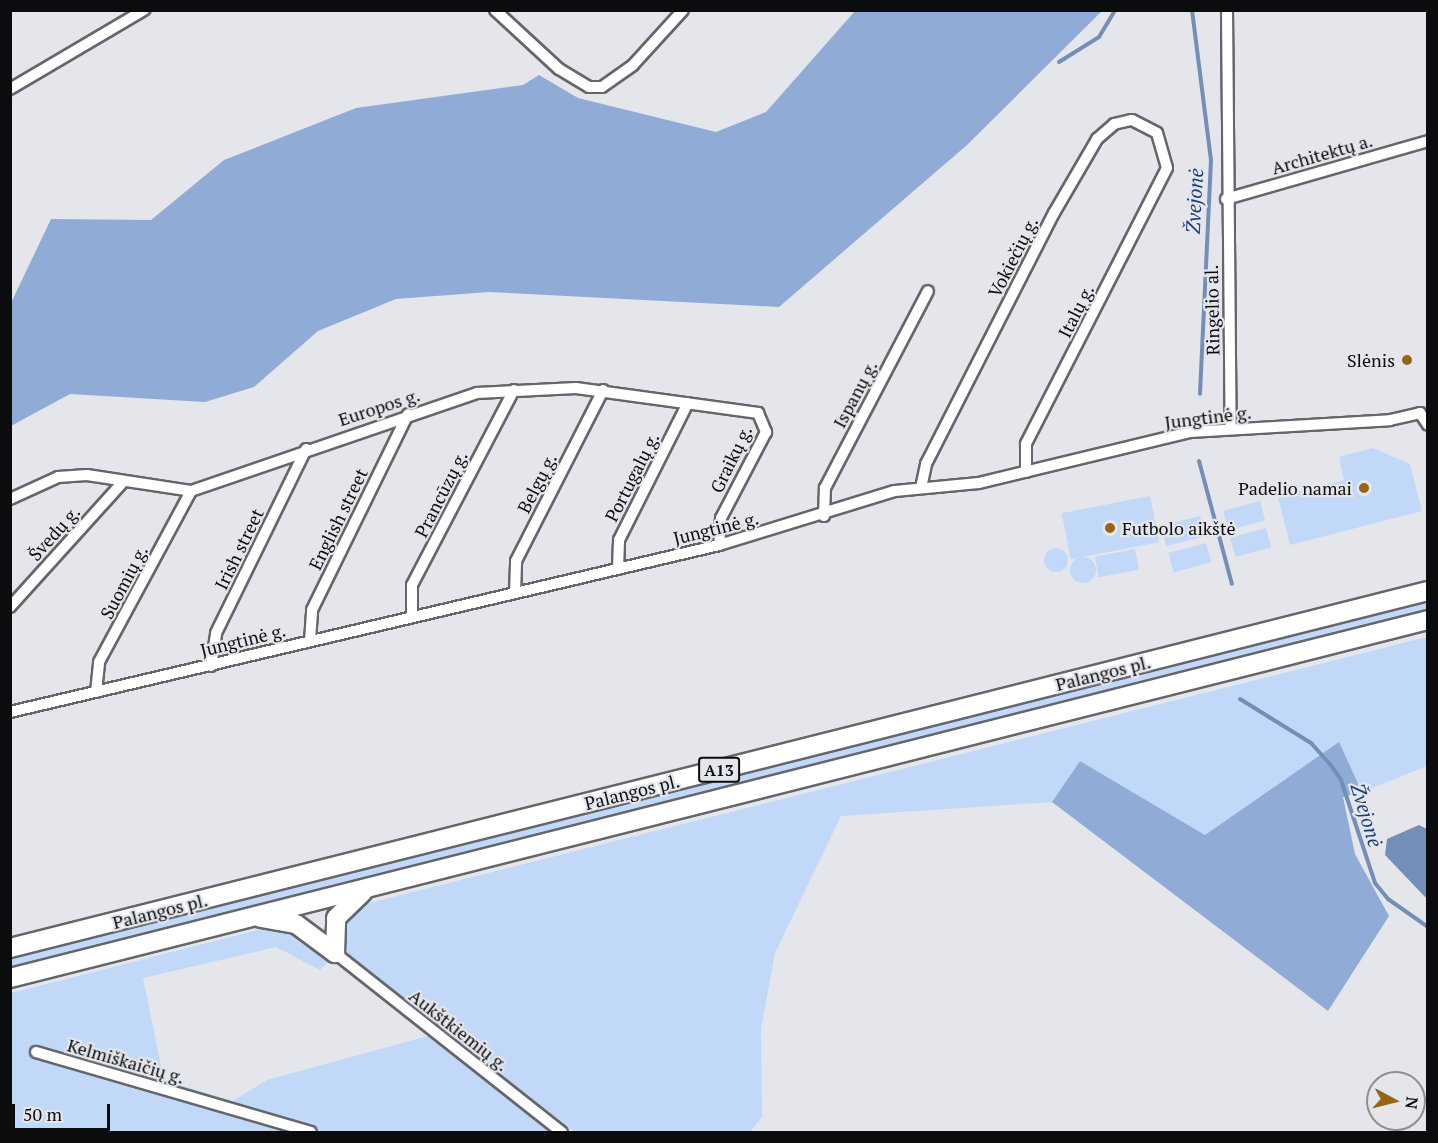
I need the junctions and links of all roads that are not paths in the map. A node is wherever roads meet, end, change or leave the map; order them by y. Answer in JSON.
{"nodes":[{"id":1,"x":144,"y":10,"type":"edge"},
{"id":2,"x":495,"y":10,"type":"edge"},
{"id":3,"x":683,"y":10,"type":"edge"},
{"id":4,"x":1227,"y":10,"type":"edge"},
{"id":5,"x":10,"y":89,"type":"edge"},
{"id":6,"x":1428,"y":141,"type":"edge"},
{"id":7,"x":1167,"y":168,"type":"joint"},
{"id":8,"x":1226,"y":200,"type":"junction"},
{"id":9,"x":928,"y":291,"type":"dead end"},
{"id":10,"x":514,"y":390,"type":"junction"},
{"id":11,"x":603,"y":390,"type":"junction"},
{"id":12,"x":688,"y":403,"type":"junction"},
{"id":13,"x":1424,"y":412,"type":"edge"},
{"id":14,"x":408,"y":414,"type":"junction"},
{"id":15,"x":765,"y":422,"type":"joint"},
{"id":16,"x":1428,"y":424,"type":"edge"},
{"id":17,"x":1231,"y":429,"type":"junction"},
{"id":18,"x":306,"y":449,"type":"junction"},
{"id":19,"x":1026,"y":472,"type":"junction"},
{"id":20,"x":123,"y":482,"type":"junction"},
{"id":21,"x":921,"y":488,"type":"junction"},
{"id":22,"x":191,"y":491,"type":"junction"},
{"id":23,"x":10,"y":499,"type":"edge"},
{"id":24,"x":824,"y":516,"type":"junction"},
{"id":25,"x":719,"y":545,"type":"junction"},
{"id":26,"x":618,"y":569,"type":"junction"},
{"id":27,"x":1428,"y":591,"type":"edge"},
{"id":28,"x":515,"y":593,"type":"junction"},
{"id":29,"x":10,"y":607,"type":"edge"},
{"id":30,"x":412,"y":617,"type":"junction"},
{"id":31,"x":1428,"y":620,"type":"edge"},
{"id":32,"x":310,"y":641,"type":"junction"},
{"id":33,"x":211,"y":666,"type":"junction"},
{"id":34,"x":96,"y":692,"type":"junction"},
{"id":35,"x":10,"y":711,"type":"edge"},
{"id":36,"x":369,"y":887,"type":"junction"},
{"id":37,"x":253,"y":916,"type":"junction"},
{"id":38,"x":10,"y":948,"type":"edge"},
{"id":39,"x":335,"y":953,"type":"junction"},
{"id":40,"x":10,"y":978,"type":"edge"},
{"id":41,"x":36,"y":1052,"type":"dead end"},
{"id":42,"x":311,"y":1132,"type":"edge"},
{"id":43,"x":562,"y":1132,"type":"edge"}],
"edges":[{"from":1,"to":5,"type":"street"},
{"from":2,"to":3,"type":"street"},
{"from":4,"to":8,"type":"street","name":"Ringelio al."},
{"from":6,"to":8,"type":"street","name":"Architektų a."},
{"from":7,"to":19,"type":"street","name":"Italų g."},
{"from":7,"to":21,"type":"street","name":"Vokiečių g."},
{"from":8,"to":17,"type":"street","name":"Ringelio al."},
{"from":9,"to":24,"type":"street","name":"Ispanų g."},
{"from":10,"to":11,"type":"street","name":"Europos g."},
{"from":10,"to":14,"type":"street","name":"Europos g."},
{"from":10,"to":30,"type":"street","name":"Prancūzų g."},
{"from":11,"to":12,"type":"street","name":"Europos g."},
{"from":11,"to":28,"type":"street","name":"Belgų g."},
{"from":12,"to":15,"type":"street","name":"Europos g."},
{"from":12,"to":26,"type":"street","name":"Portugalų g."},
{"from":13,"to":16,"type":"street","name":"Jungtinė g."},
{"from":13,"to":17,"type":"street","name":"Jungtinė g."},
{"from":14,"to":18,"type":"street","name":"Europos g."},
{"from":14,"to":32,"type":"street","name":"English street"},
{"from":15,"to":25,"type":"street","name":"Graikų g."},
{"from":17,"to":19,"type":"street","name":"Jungtinė g."},
{"from":18,"to":22,"type":"street","name":"Europos g."},
{"from":18,"to":33,"type":"street","name":"Irish street"},
{"from":19,"to":21,"type":"street","name":"Jungtinė g."},
{"from":20,"to":22,"type":"street","name":"Europos g."},
{"from":20,"to":23,"type":"street","name":"Europos g."},
{"from":20,"to":29,"type":"street","name":"Švedų g."},
{"from":21,"to":24,"type":"street","name":"Jungtinė g."},
{"from":22,"to":34,"type":"street","name":"Suomių g."},
{"from":24,"to":25,"type":"street","name":"Jungtinė g."},
{"from":25,"to":26,"type":"street","name":"Jungtinė g."},
{"from":26,"to":28,"type":"street","name":"Jungtinė g."},
{"from":27,"to":38,"type":"highway","name":"Palangos pl.","number":"A13"},
{"from":28,"to":30,"type":"street","name":"Jungtinė g."},
{"from":30,"to":32,"type":"street","name":"Jungtinė g."},
{"from":31,"to":36,"type":"highway","name":"Palangos pl.","number":"A13"},
{"from":32,"to":33,"type":"street","name":"Jungtinė g."},
{"from":33,"to":34,"type":"street","name":"Jungtinė g."},
{"from":34,"to":35,"type":"street","name":"Jungtinė g."},
{"from":36,"to":37,"type":"highway","name":"Palangos pl.","number":"A13"},
{"from":36,"to":39,"type":"highway"},
{"from":37,"to":39,"type":"highway"},
{"from":37,"to":40,"type":"highway","name":"Palangos pl.","number":"A13"},
{"from":39,"to":43,"type":"street","name":"Aukštkiemių g."},
{"from":41,"to":42,"type":"street","name":"Kelmiškaičių g."}]}
